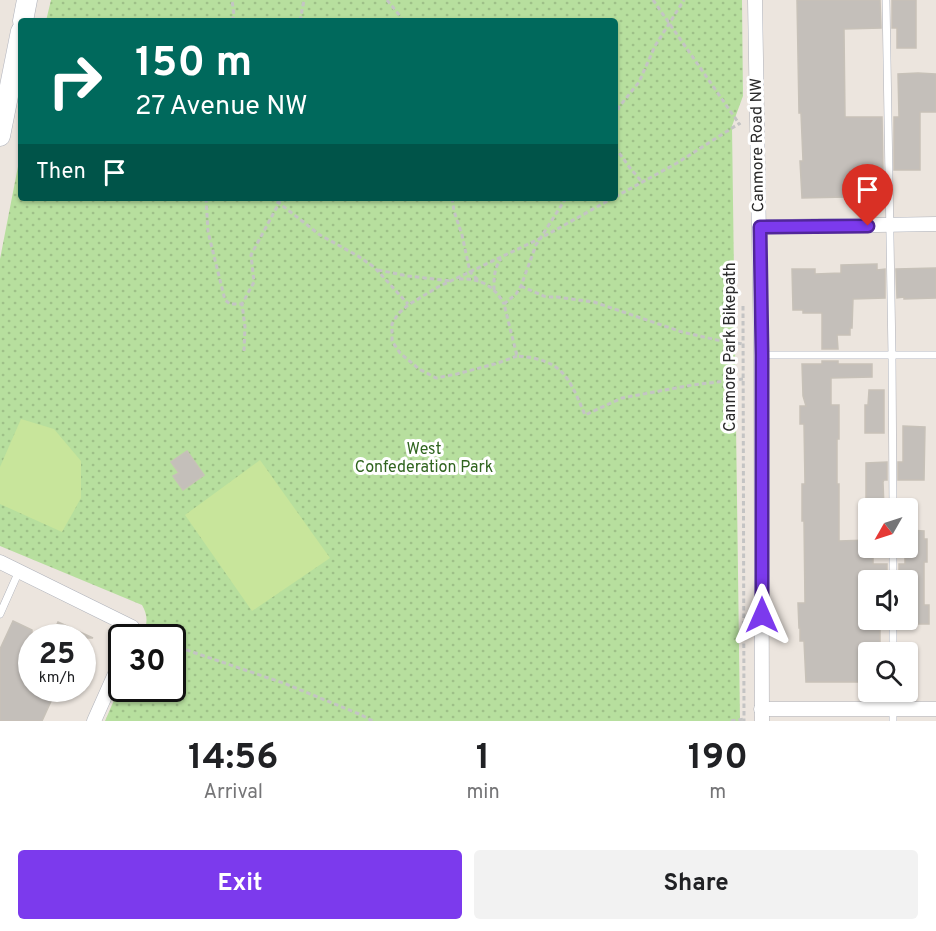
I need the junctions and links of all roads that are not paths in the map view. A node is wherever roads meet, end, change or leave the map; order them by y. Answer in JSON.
{"nodes":[{"id":1,"x":27,"y":0,"type":"edge"},
{"id":2,"x":755,"y":0,"type":"edge"},
{"id":3,"x":886,"y":0,"type":"edge"},
{"id":4,"x":24,"y":18,"type":"edge"},
{"id":5,"x":18,"y":43,"type":"edge"},
{"id":6,"x":3,"y":103,"type":"edge"},
{"id":7,"x":0,"y":136,"type":"edge"},
{"id":8,"x":936,"y":224,"type":"edge"},
{"id":9,"x":889,"y":225,"type":"junction"},
{"id":10,"x":760,"y":227,"type":"junction"},
{"id":11,"x":762,"y":355,"type":"junction"},
{"id":12,"x":936,"y":355,"type":"edge"},
{"id":13,"x":892,"y":356,"type":"junction"},
{"id":14,"x":892,"y":498,"type":"edge"},
{"id":15,"x":0,"y":562,"type":"edge"},
{"id":16,"x":19,"y":571,"type":"junction"},
{"id":17,"x":0,"y":614,"type":"edge"},
{"id":18,"x":126,"y":624,"type":"edge"},
{"id":19,"x":108,"y":690,"type":"edge"},
{"id":20,"x":936,"y":709,"type":"edge"},
{"id":21,"x":762,"y":715,"type":"edge"},
{"id":22,"x":893,"y":715,"type":"edge"},
{"id":23,"x":94,"y":721,"type":"edge"}],
"edges":[{"from":1,"to":4,"type":"street"},
{"from":2,"to":10,"type":"street","name":"Canmore Road NW"},
{"from":3,"to":9,"type":"lane"},
{"from":5,"to":6,"type":"street"},
{"from":6,"to":7,"type":"street"},
{"from":8,"to":9,"type":"street"},
{"from":9,"to":10,"type":"street"},
{"from":9,"to":13,"type":"lane"},
{"from":10,"to":11,"type":"street","name":"Canmore Road NW"},
{"from":11,"to":13,"type":"lane"},
{"from":11,"to":21,"type":"street","name":"Canmore Road NW"},
{"from":12,"to":13,"type":"lane"},
{"from":13,"to":14,"type":"lane"},
{"from":15,"to":16,"type":"street"},
{"from":16,"to":17,"type":"lane"},
{"from":16,"to":18,"type":"street"},
{"from":19,"to":23,"type":"street"},
{"from":20,"to":22,"type":"street"},
{"from":21,"to":22,"type":"street"}]}
